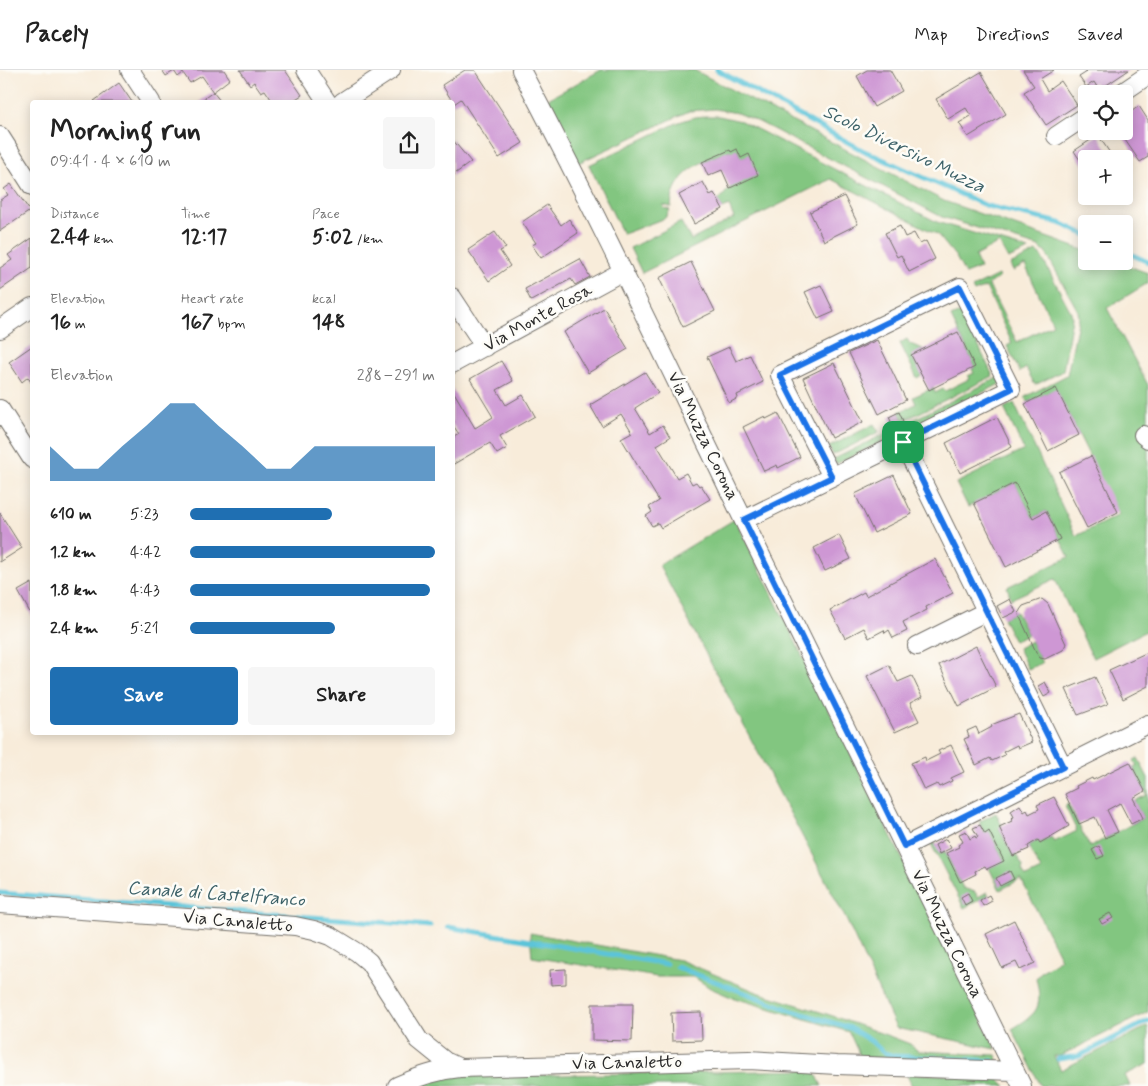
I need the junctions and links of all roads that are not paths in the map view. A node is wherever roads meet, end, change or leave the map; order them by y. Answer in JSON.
{"nodes":[{"id":1,"x":130,"y":70,"type":"edge"},
{"id":2,"x":306,"y":70,"type":"edge"},
{"id":3,"x":391,"y":70,"type":"edge"},
{"id":4,"x":521,"y":70,"type":"edge"},
{"id":5,"x":1148,"y":75,"type":"edge"},
{"id":6,"x":1133,"y":85,"type":"edge"},
{"id":7,"x":150,"y":100,"type":"edge"},
{"id":8,"x":326,"y":100,"type":"edge"},
{"id":9,"x":345,"y":100,"type":"edge"},
{"id":10,"x":1078,"y":121,"type":"edge"},
{"id":11,"x":0,"y":136,"type":"edge"},
{"id":12,"x":1056,"y":136,"type":"dead end"},
{"id":13,"x":30,"y":183,"type":"edge"},
{"id":14,"x":623,"y":271,"type":"junction"},
{"id":15,"x":455,"y":302,"type":"edge"},
{"id":16,"x":30,"y":308,"type":"edge"},
{"id":17,"x":0,"y":329,"type":"edge"},
{"id":18,"x":485,"y":347,"type":"junction"},
{"id":19,"x":455,"y":362,"type":"edge"},
{"id":20,"x":0,"y":409,"type":"edge"},
{"id":21,"x":903,"y":442,"type":"junction"},
{"id":22,"x":30,"y":456,"type":"edge"},
{"id":23,"x":832,"y":477,"type":"junction"},
{"id":24,"x":744,"y":520,"type":"junction"},
{"id":25,"x":987,"y":611,"type":"junction"},
{"id":26,"x":917,"y":646,"type":"dead end"},
{"id":27,"x":1148,"y":724,"type":"edge"},
{"id":28,"x":1063,"y":767,"type":"junction"},
{"id":29,"x":904,"y":846,"type":"junction"},
{"id":30,"x":0,"y":904,"type":"edge"},
{"id":31,"x":460,"y":1068,"type":"junction"},
{"id":32,"x":1019,"y":1079,"type":"edge"},
{"id":33,"x":397,"y":1086,"type":"edge"}],
"edges":[{"from":1,"to":7,"type":"street"},
{"from":2,"to":8,"type":"street"},
{"from":3,"to":9,"type":"street"},
{"from":4,"to":14,"type":"street","name":"Via Muzza Corona"},
{"from":5,"to":6,"type":"street"},
{"from":10,"to":12,"type":"street"},
{"from":11,"to":13,"type":"street"},
{"from":14,"to":18,"type":"street","name":"Via Monte Rosa"},
{"from":14,"to":24,"type":"street","name":"Via Muzza Corona"},
{"from":15,"to":18,"type":"street"},
{"from":16,"to":17,"type":"street"},
{"from":18,"to":19,"type":"street","name":"Via Monte Rosa"},
{"from":20,"to":22,"type":"street"},
{"from":21,"to":23,"type":"street"},
{"from":21,"to":23,"type":"street"},
{"from":21,"to":25,"type":"street"},
{"from":23,"to":24,"type":"street"},
{"from":24,"to":29,"type":"street","name":"Via Muzza Corona"},
{"from":25,"to":26,"type":"street"},
{"from":25,"to":28,"type":"street"},
{"from":27,"to":28,"type":"street"},
{"from":28,"to":29,"type":"street"},
{"from":29,"to":32,"type":"street","name":"Via Muzza Corona"},
{"from":30,"to":31,"type":"street","name":"Via Canaletto"},
{"from":31,"to":32,"type":"street","name":"Via Canaletto"},
{"from":31,"to":33,"type":"street"}]}
